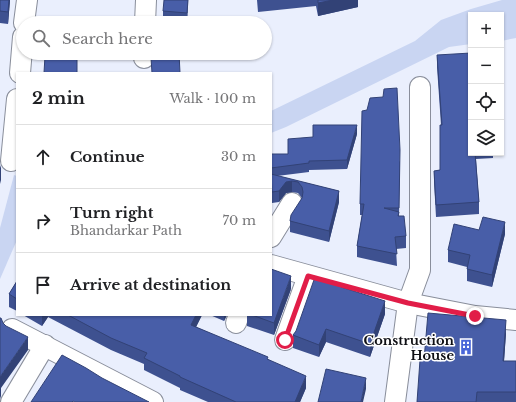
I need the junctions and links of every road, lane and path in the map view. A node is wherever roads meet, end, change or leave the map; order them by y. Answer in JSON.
{"nodes":[{"id":1,"x":27,"y":0,"type":"edge"},
{"id":2,"x":146,"y":0,"type":"edge"},
{"id":3,"x":25,"y":16,"type":"edge"},
{"id":4,"x":145,"y":16,"type":"edge"},
{"id":5,"x":21,"y":60,"type":"edge"},
{"id":6,"x":20,"y":72,"type":"edge"},
{"id":7,"x":420,"y":87,"type":"dead end"},
{"id":8,"x":16,"y":107,"type":"edge"},
{"id":9,"x":9,"y":161,"type":"edge"},
{"id":10,"x":292,"y":203,"type":"dead end"},
{"id":11,"x":272,"y":235,"type":"edge"},
{"id":12,"x":272,"y":265,"type":"edge"},
{"id":13,"x":308,"y":276,"type":"junction"},
{"id":14,"x":408,"y":303,"type":"junction"},
{"id":15,"x":516,"y":320,"type":"edge"},
{"id":16,"x":12,"y":329,"type":"edge"},
{"id":17,"x":285,"y":340,"type":"dead end"},
{"id":18,"x":45,"y":346,"type":"junction"},
{"id":19,"x":11,"y":402,"type":"edge"},
{"id":20,"x":153,"y":402,"type":"edge"},
{"id":21,"x":395,"y":402,"type":"edge"}],
"edges":[{"from":1,"to":3,"type":"street"},
{"from":2,"to":4,"type":"street"},
{"from":5,"to":6,"type":"street"},
{"from":7,"to":14,"type":"street"},
{"from":8,"to":9,"type":"street"},
{"from":10,"to":11,"type":"street"},
{"from":12,"to":13,"type":"street"},
{"from":13,"to":14,"type":"street"},
{"from":13,"to":17,"type":"street"},
{"from":14,"to":15,"type":"street"},
{"from":14,"to":21,"type":"street"},
{"from":16,"to":18,"type":"street"},
{"from":18,"to":19,"type":"street"},
{"from":18,"to":20,"type":"street"}]}
